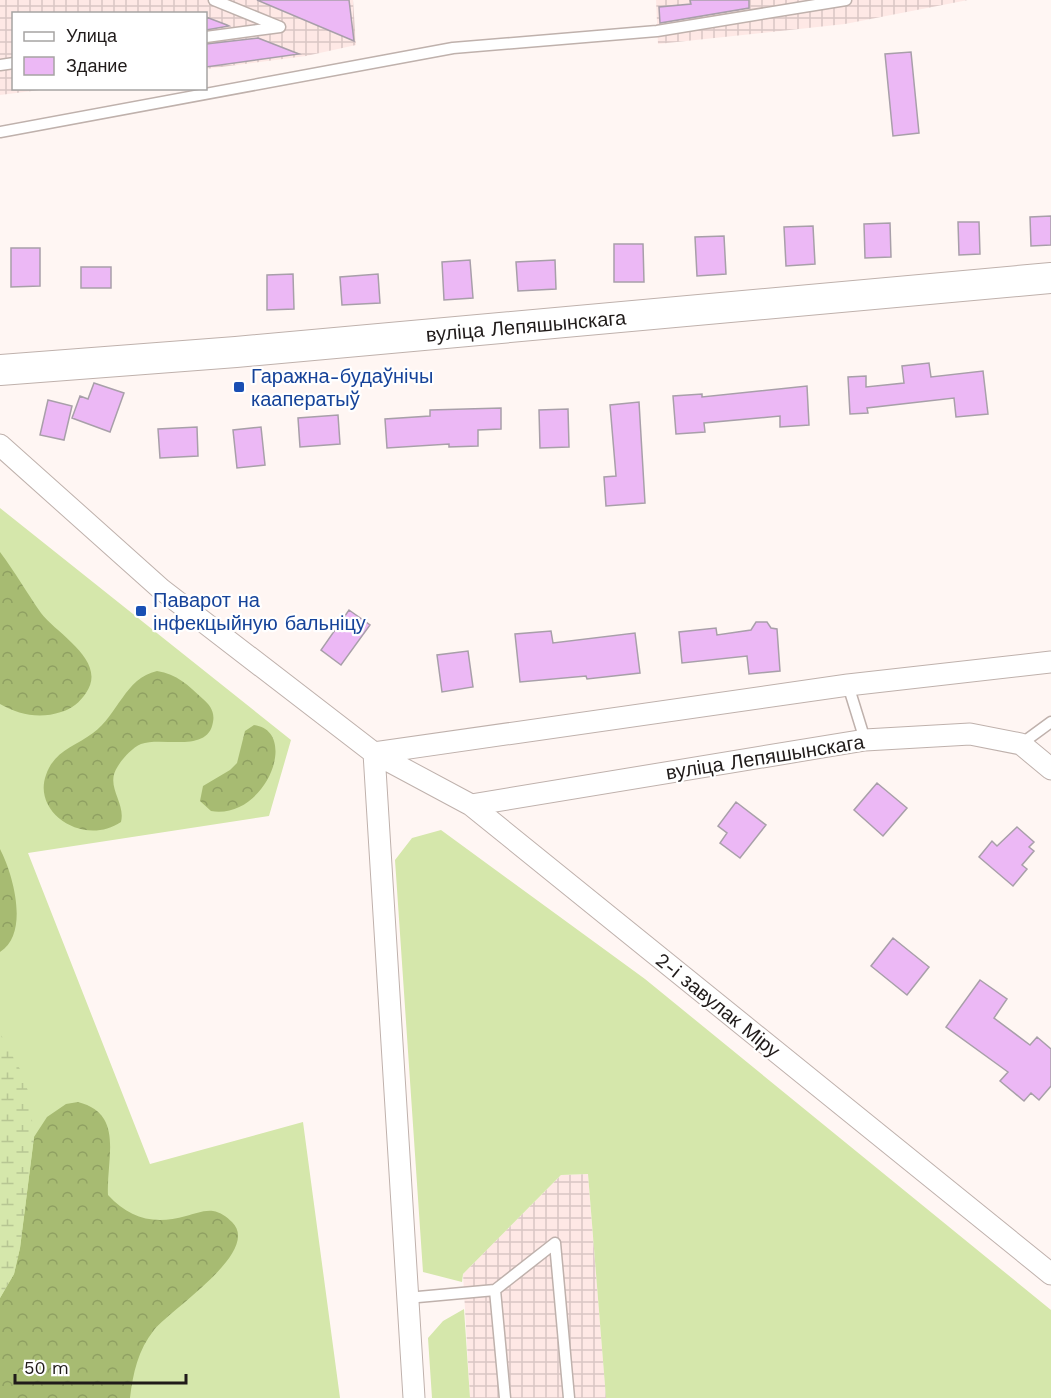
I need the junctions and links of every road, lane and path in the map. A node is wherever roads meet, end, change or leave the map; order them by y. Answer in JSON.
{"nodes":[{"id":1,"x":214,"y":0,"type":"edge"},
{"id":2,"x":846,"y":0,"type":"edge"},
{"id":3,"x":207,"y":37,"type":"edge"},
{"id":4,"x":0,"y":132,"type":"edge"},
{"id":5,"x":1051,"y":278,"type":"edge"},
{"id":6,"x":0,"y":370,"type":"edge"},
{"id":7,"x":0,"y":445,"type":"edge"},
{"id":8,"x":1051,"y":662,"type":"edge"},
{"id":9,"x":848,"y":686,"type":"junction"},
{"id":10,"x":1051,"y":722,"type":"edge"},
{"id":11,"x":865,"y":740,"type":"junction"},
{"id":12,"x":1021,"y":744,"type":"junction"},
{"id":13,"x":374,"y":753,"type":"junction"},
{"id":14,"x":1051,"y":769,"type":"edge"},
{"id":15,"x":471,"y":805,"type":"junction"},
{"id":16,"x":1051,"y":1274,"type":"edge"},
{"id":17,"x":495,"y":1290,"type":"junction"},
{"id":18,"x":407,"y":1298,"type":"junction"},
{"id":19,"x":414,"y":1398,"type":"edge"},
{"id":20,"x":505,"y":1398,"type":"edge"},
{"id":21,"x":569,"y":1398,"type":"edge"}],
"edges":[{"from":1,"to":3,"type":"lane"},
{"from":2,"to":4,"type":"lane"},
{"from":5,"to":6,"type":"street","name":"вуліца Лепяшынскага"},
{"from":7,"to":13,"type":"street","name":"2-і завулак Міру"},
{"from":8,"to":9,"type":"street"},
{"from":9,"to":11,"type":"lane"},
{"from":9,"to":13,"type":"street"},
{"from":10,"to":12,"type":"lane"},
{"from":11,"to":12,"type":"street","name":"вуліца Лепяшынскага"},
{"from":11,"to":15,"type":"street","name":"вуліца Лепяшынскага"},
{"from":12,"to":14,"type":"street","name":"вуліца Лепяшынскага"},
{"from":13,"to":15,"type":"street","name":"2-і завулак Міру"},
{"from":13,"to":18,"type":"street"},
{"from":15,"to":16,"type":"street","name":"2-і завулак Міру"},
{"from":17,"to":18,"type":"lane"},
{"from":17,"to":20,"type":"lane"},
{"from":17,"to":21,"type":"lane"},
{"from":18,"to":19,"type":"street"}]}
